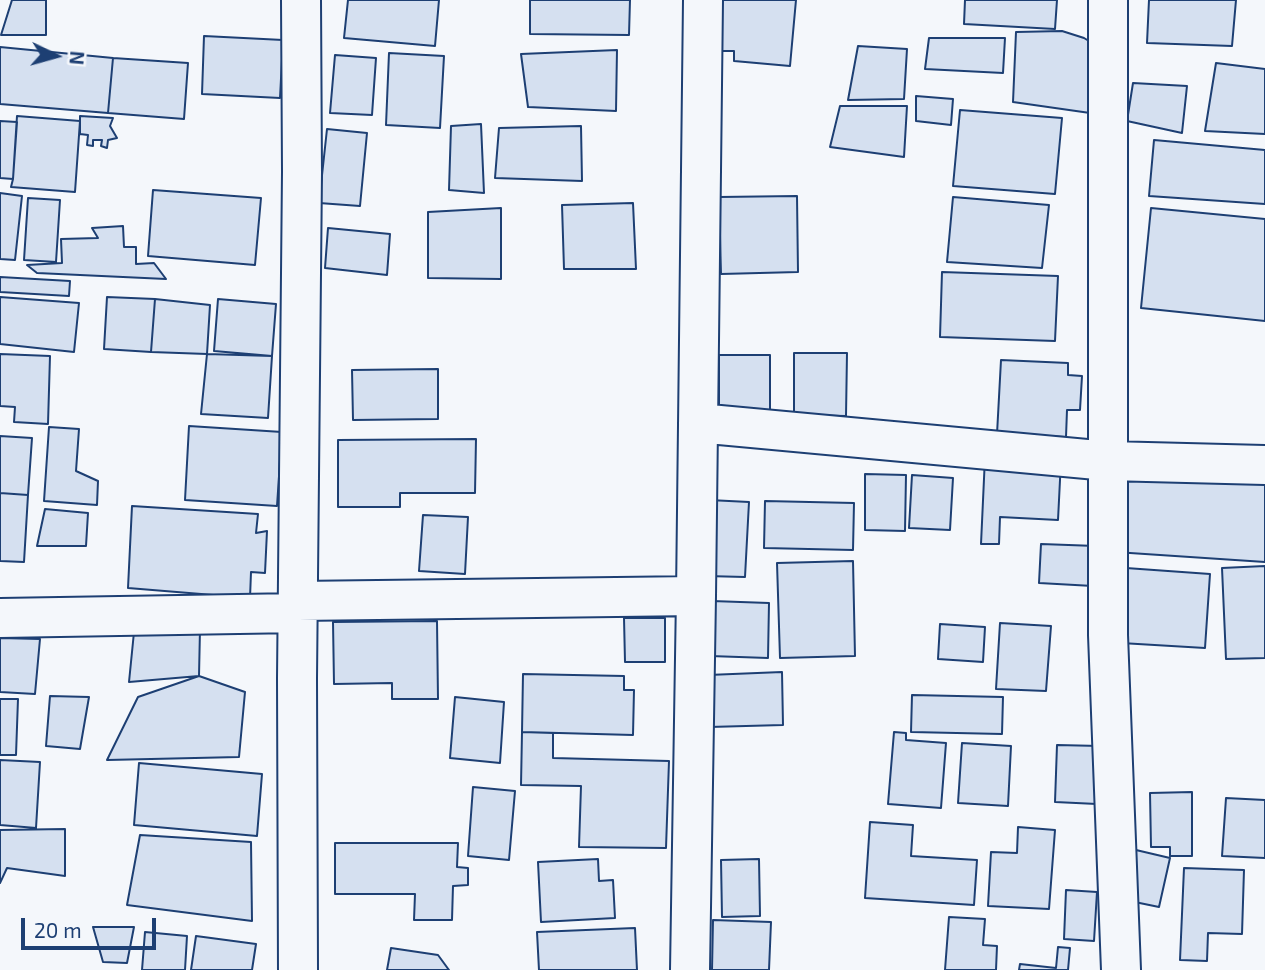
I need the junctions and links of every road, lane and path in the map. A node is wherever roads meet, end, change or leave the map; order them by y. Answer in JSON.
{"nodes":[{"id":1,"x":301,"y":0,"type":"edge"},
{"id":2,"x":703,"y":0,"type":"edge"},
{"id":3,"x":1108,"y":0,"type":"edge"},
{"id":4,"x":698,"y":423,"type":"junction"},
{"id":5,"x":1108,"y":461,"type":"junction"},
{"id":6,"x":1265,"y":465,"type":"edge"},
{"id":7,"x":696,"y":596,"type":"junction"},
{"id":8,"x":298,"y":607,"type":"junction"},
{"id":9,"x":0,"y":618,"type":"edge"},
{"id":10,"x":298,"y":970,"type":"edge"},
{"id":11,"x":690,"y":970,"type":"edge"},
{"id":12,"x":1121,"y":970,"type":"edge"}],
"edges":[{"from":1,"to":8,"type":"street"},
{"from":2,"to":4,"type":"street"},
{"from":3,"to":5,"type":"street"},
{"from":4,"to":5,"type":"street"},
{"from":4,"to":7,"type":"street"},
{"from":5,"to":6,"type":"street"},
{"from":5,"to":12,"type":"street"},
{"from":7,"to":8,"type":"street"},
{"from":7,"to":11,"type":"street"},
{"from":8,"to":9,"type":"street"},
{"from":8,"to":10,"type":"street"}]}
